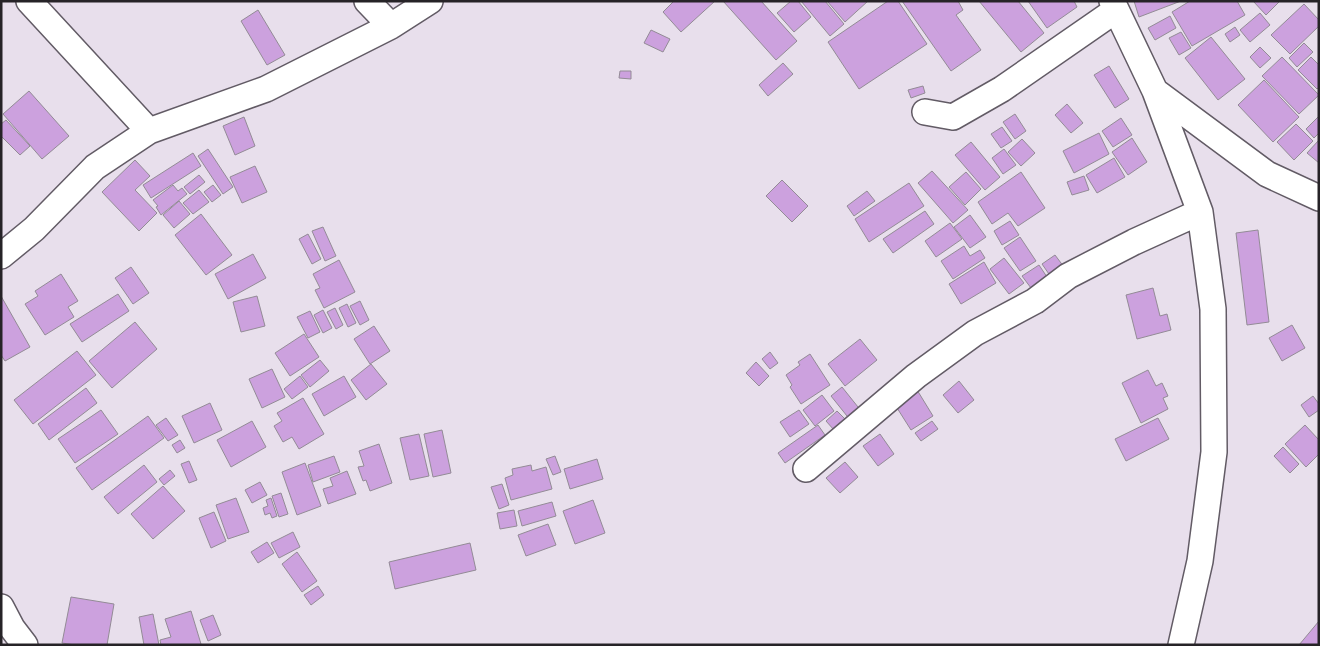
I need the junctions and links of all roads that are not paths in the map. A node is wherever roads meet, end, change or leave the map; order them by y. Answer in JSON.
{"nodes":[{"id":1,"x":29,"y":1,"type":"edge"},
{"id":2,"x":367,"y":1,"type":"edge"},
{"id":3,"x":430,"y":1,"type":"edge"},
{"id":4,"x":1114,"y":6,"type":"edge"},
{"id":5,"x":391,"y":26,"type":"junction"},
{"id":6,"x":1155,"y":91,"type":"junction"},
{"id":7,"x":925,"y":112,"type":"dead end"},
{"id":8,"x":149,"y":131,"type":"junction"},
{"id":9,"x":1319,"y":198,"type":"edge"},
{"id":10,"x":1200,"y":212,"type":"junction"},
{"id":11,"x":1,"y":256,"type":"edge"},
{"id":12,"x":806,"y":469,"type":"dead end"},
{"id":13,"x":1,"y":607,"type":"edge"},
{"id":14,"x":24,"y":645,"type":"edge"},
{"id":15,"x":1181,"y":645,"type":"edge"}],
"edges":[{"from":1,"to":8,"type":"street"},
{"from":2,"to":5,"type":"street"},
{"from":3,"to":5,"type":"street"},
{"from":4,"to":6,"type":"street"},
{"from":4,"to":7,"type":"street"},
{"from":5,"to":8,"type":"street"},
{"from":6,"to":9,"type":"street"},
{"from":6,"to":10,"type":"street"},
{"from":8,"to":11,"type":"street"},
{"from":10,"to":12,"type":"street"},
{"from":10,"to":15,"type":"street"},
{"from":13,"to":14,"type":"street"}]}
